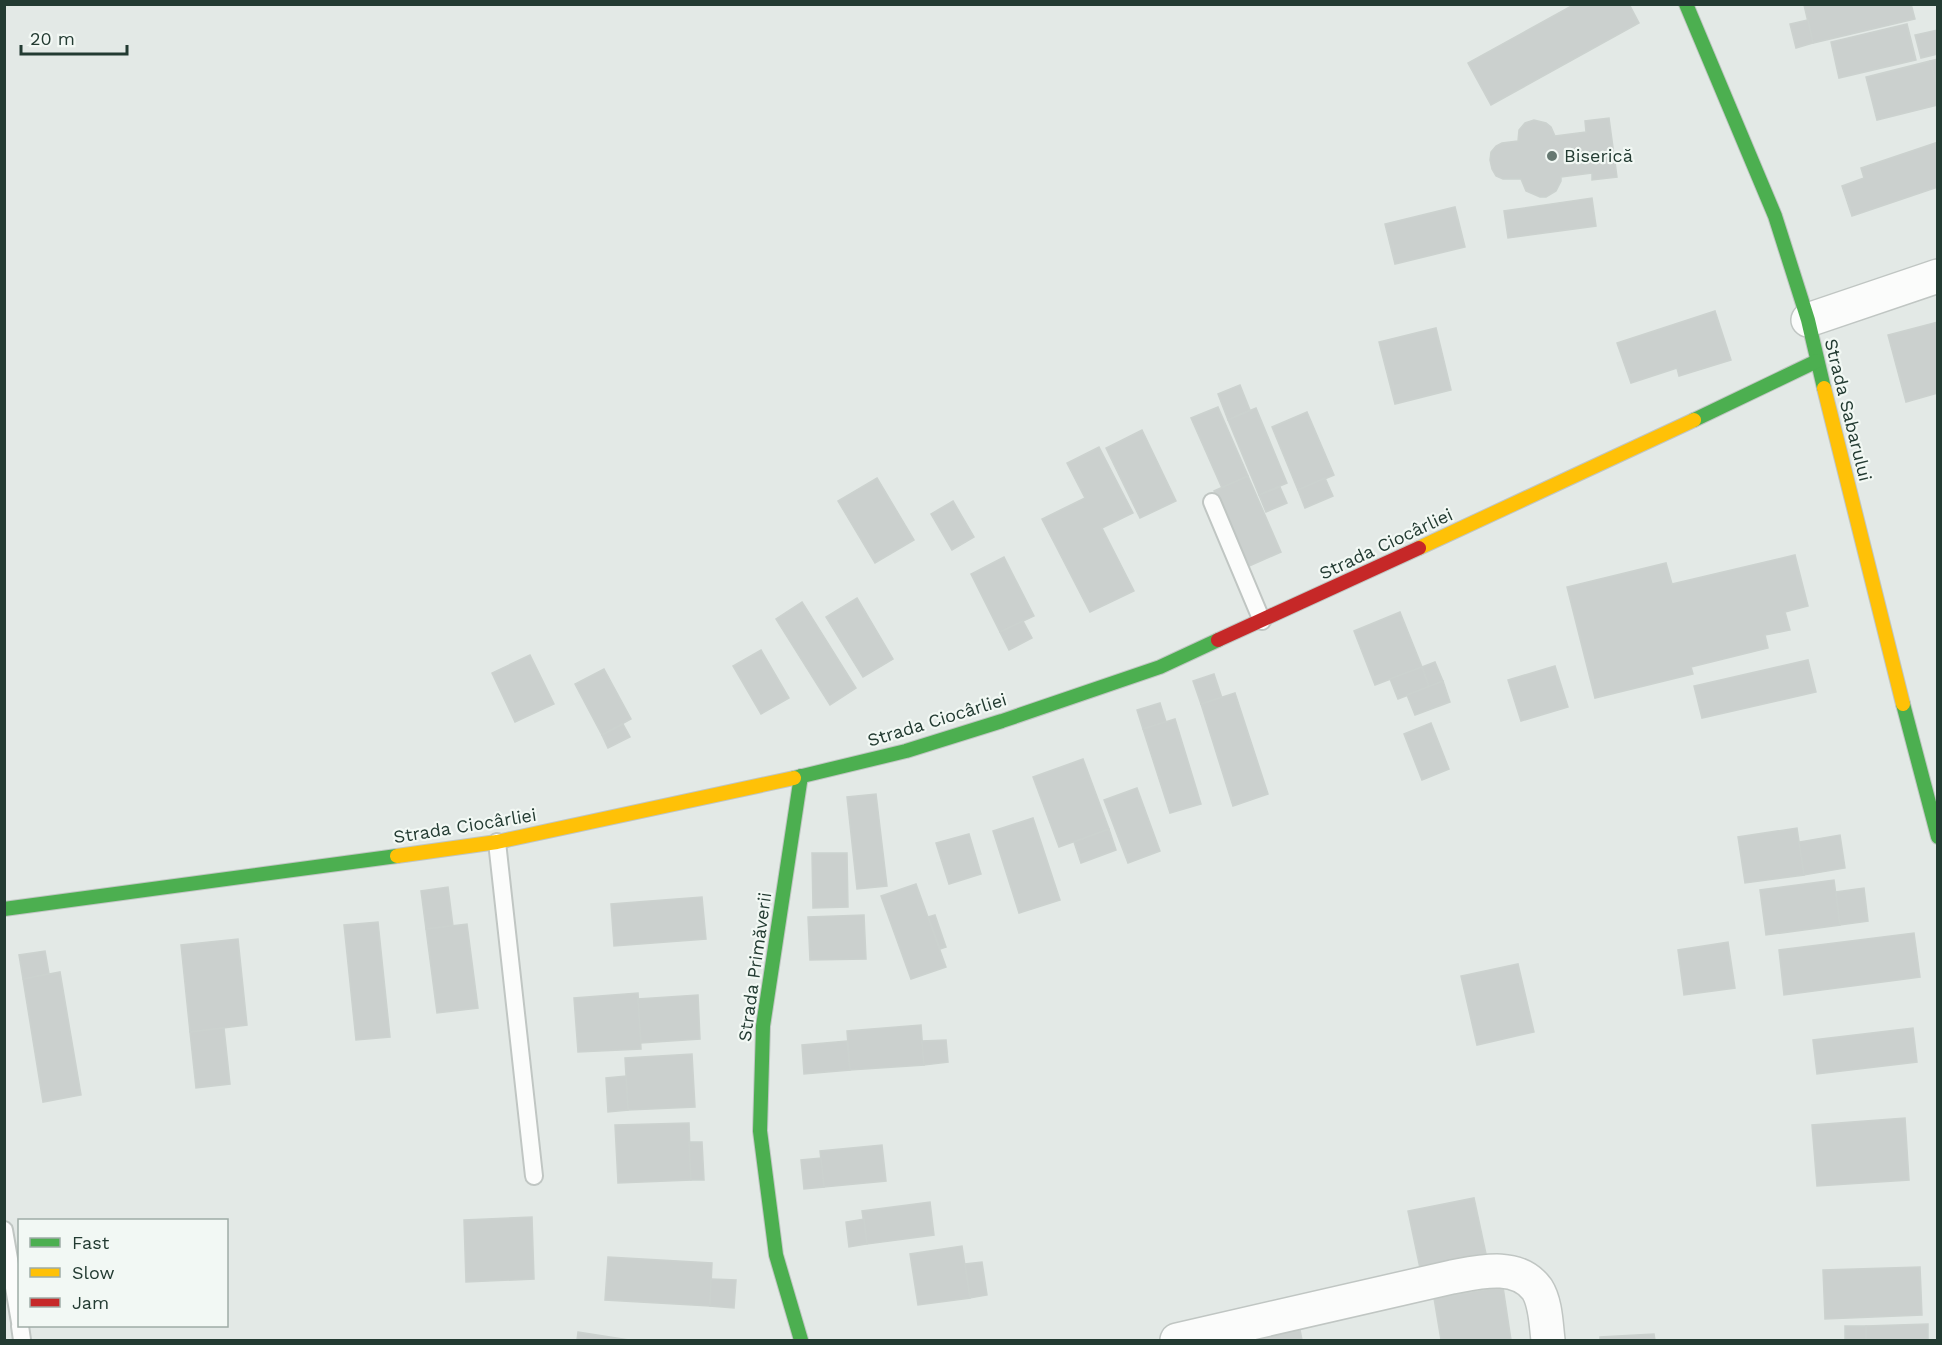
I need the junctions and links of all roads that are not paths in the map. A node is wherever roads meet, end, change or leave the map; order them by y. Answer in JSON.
{"nodes":[{"id":1,"x":1686,"y":4,"type":"edge"},
{"id":2,"x":1938,"y":276,"type":"edge"},
{"id":3,"x":1808,"y":320,"type":"junction"},
{"id":4,"x":1817,"y":361,"type":"junction"},
{"id":5,"x":1212,"y":502,"type":"dead end"},
{"id":6,"x":1262,"y":621,"type":"junction"},
{"id":7,"x":801,"y":776,"type":"junction"},
{"id":8,"x":1938,"y":837,"type":"edge"},
{"id":9,"x":497,"y":842,"type":"junction"},
{"id":10,"x":4,"y":909,"type":"edge"},
{"id":11,"x":534,"y":1176,"type":"dead end"},
{"id":12,"x":4,"y":1230,"type":"edge"},
{"id":13,"x":18,"y":1312,"type":"edge"},
{"id":14,"x":801,"y":1341,"type":"edge"},
{"id":15,"x":1177,"y":1341,"type":"edge"},
{"id":16,"x":1548,"y":1341,"type":"edge"}],
"edges":[{"from":1,"to":3,"type":"street","name":"Strada Sabarului"},
{"from":2,"to":3,"type":"street"},
{"from":3,"to":4,"type":"street","name":"Strada Sabarului"},
{"from":4,"to":6,"type":"street","name":"Strada Ciocârliei"},
{"from":4,"to":8,"type":"street","name":"Strada Sabarului"},
{"from":5,"to":6,"type":"lane"},
{"from":6,"to":7,"type":"street","name":"Strada Ciocârliei"},
{"from":7,"to":9,"type":"street","name":"Strada Ciocârliei"},
{"from":7,"to":14,"type":"street","name":"Strada Primăverii"},
{"from":9,"to":10,"type":"street","name":"Strada Ciocârliei"},
{"from":9,"to":11,"type":"lane"},
{"from":12,"to":13,"type":"lane"},
{"from":15,"to":16,"type":"street"}]}
